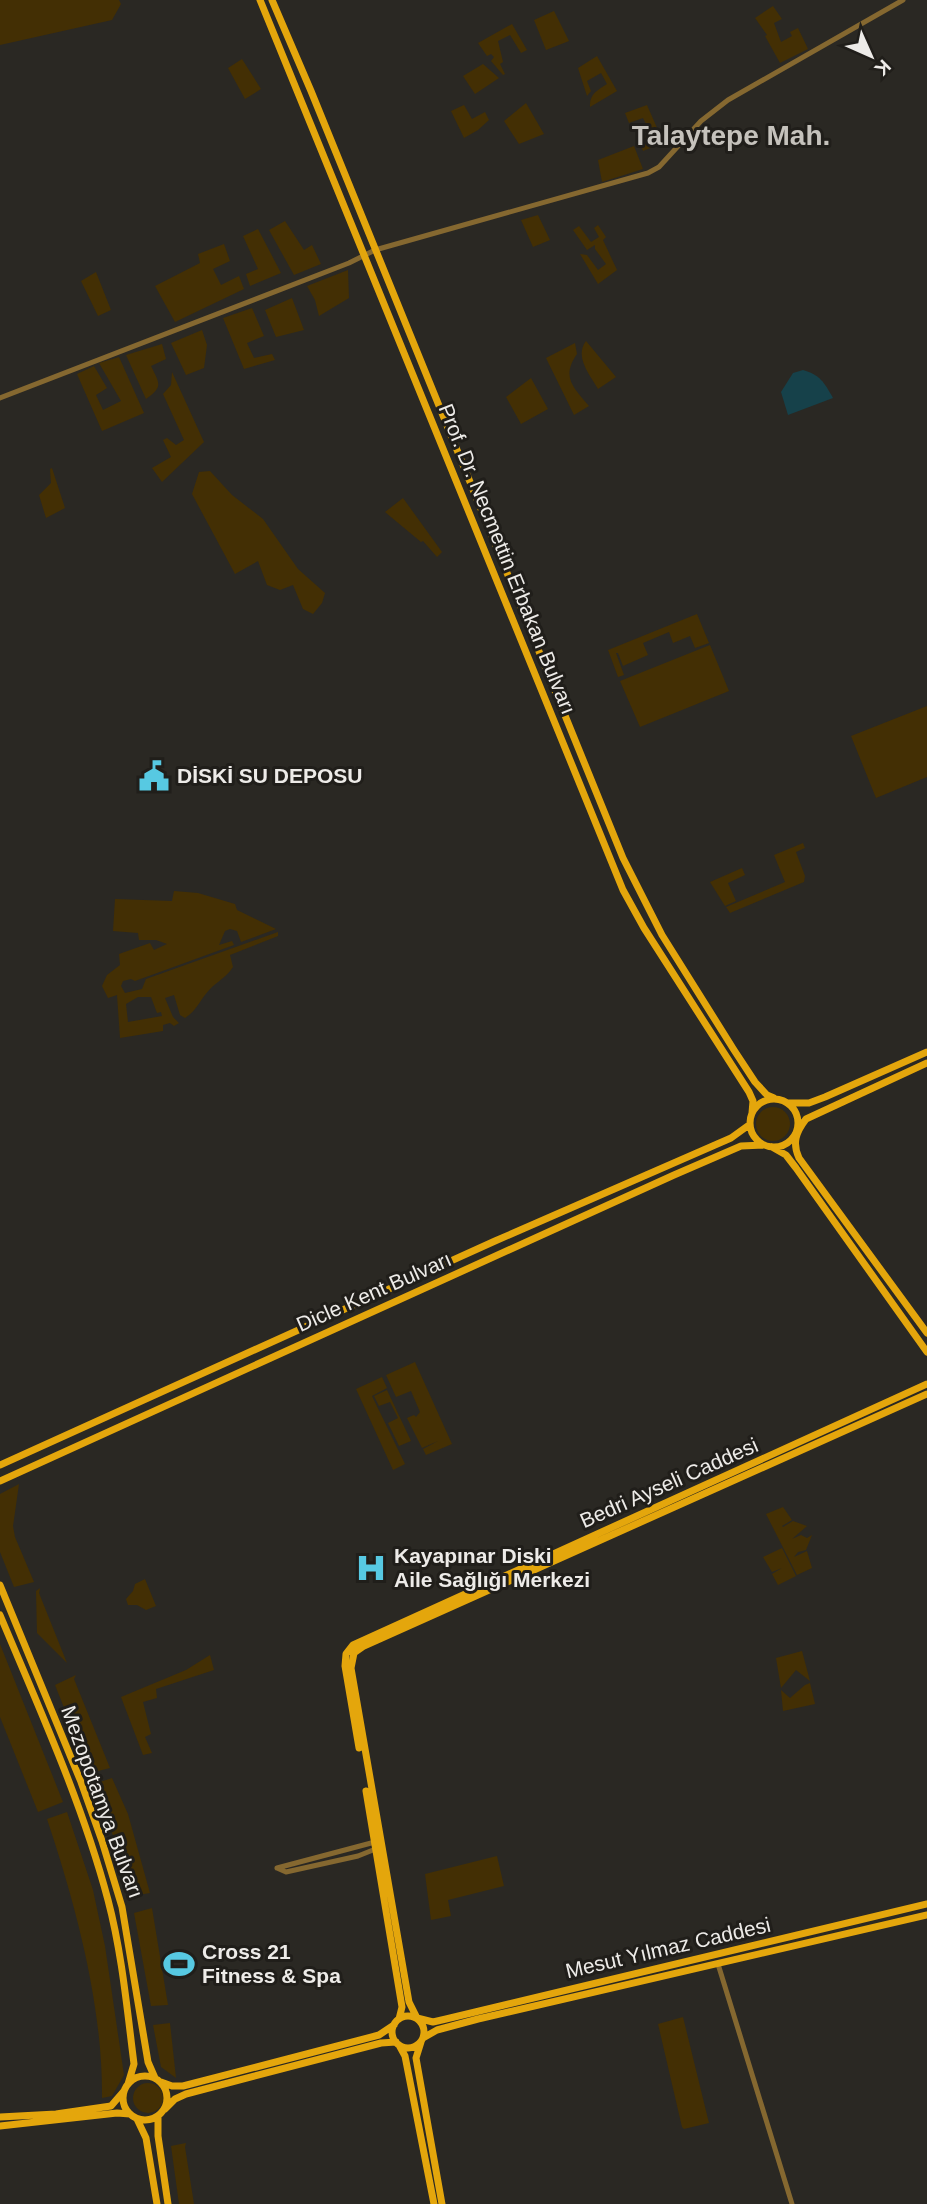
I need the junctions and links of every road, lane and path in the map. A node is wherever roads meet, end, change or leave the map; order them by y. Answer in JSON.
{"nodes":[{"id":1,"x":260,"y":0,"type":"edge"},
{"id":2,"x":272,"y":0,"type":"edge"},
{"id":3,"x":903,"y":0,"type":"edge"},
{"id":4,"x":375,"y":250,"type":"junction"},
{"id":5,"x":364,"y":255,"type":"junction"},
{"id":6,"x":0,"y":398,"type":"edge"},
{"id":7,"x":927,"y":1052,"type":"edge"},
{"id":8,"x":927,"y":1063,"type":"edge"},
{"id":9,"x":774,"y":1098,"type":"junction"},
{"id":10,"x":788,"y":1102,"type":"junction"},
{"id":11,"x":752,"y":1113,"type":"junction"},
{"id":12,"x":749,"y":1125,"type":"junction"},
{"id":13,"x":797,"y":1131,"type":"junction"},
{"id":14,"x":768,"y":1146,"type":"junction"},
{"id":15,"x":927,"y":1333,"type":"edge"},
{"id":16,"x":927,"y":1352,"type":"edge"},
{"id":17,"x":927,"y":1384,"type":"edge"},
{"id":18,"x":927,"y":1394,"type":"edge"},
{"id":19,"x":0,"y":1465,"type":"edge"},
{"id":20,"x":0,"y":1481,"type":"edge"},
{"id":21,"x":0,"y":1585,"type":"edge"},
{"id":22,"x":0,"y":1615,"type":"edge"},
{"id":23,"x":378,"y":1845,"type":"junction"},
{"id":24,"x":927,"y":1904,"type":"edge"},
{"id":25,"x":927,"y":1915,"type":"edge"},
{"id":26,"x":718,"y":1964,"type":"junction"},
{"id":27,"x":417,"y":2018,"type":"junction"},
{"id":28,"x":397,"y":2022,"type":"junction"},
{"id":29,"x":422,"y":2040,"type":"junction"},
{"id":30,"x":398,"y":2043,"type":"junction"},
{"id":31,"x":158,"y":2080,"type":"junction"},
{"id":32,"x":127,"y":2088,"type":"junction"},
{"id":33,"x":165,"y":2109,"type":"junction"},
{"id":34,"x":133,"y":2116,"type":"junction"},
{"id":35,"x":158,"y":2116,"type":"junction"},
{"id":36,"x":0,"y":2118,"type":"edge"},
{"id":37,"x":0,"y":2126,"type":"edge"},
{"id":38,"x":157,"y":2204,"type":"edge"},
{"id":39,"x":168,"y":2204,"type":"edge"},
{"id":40,"x":434,"y":2204,"type":"edge"},
{"id":41,"x":442,"y":2204,"type":"edge"},
{"id":42,"x":792,"y":2204,"type":"edge"}],
"edges":[{"from":1,"to":5,"type":"main road","name":"Prof. Dr. Necmettin Erbakan Bulvarı"},
{"from":2,"to":4,"type":"main road","name":"Prof. Dr. Necmettin Erbakan Bulvarı"},
{"from":3,"to":4,"type":"street"},
{"from":4,"to":5,"type":"street"},
{"from":4,"to":9,"type":"main road","name":"Prof. Dr. Necmettin Erbakan Bulvarı"},
{"from":5,"to":6,"type":"street"},
{"from":5,"to":11,"type":"main road","name":"Prof. Dr. Necmettin Erbakan Bulvarı"},
{"from":7,"to":10,"type":"main road"},
{"from":8,"to":13,"type":"main road"},
{"from":9,"to":10,"type":"main road"},
{"from":9,"to":11,"type":"main road"},
{"from":10,"to":13,"type":"main road"},
{"from":11,"to":12,"type":"main road"},
{"from":12,"to":14,"type":"main road"},
{"from":12,"to":19,"type":"main road","name":"Dicle Kent Bulvarı"},
{"from":13,"to":14,"type":"main road"},
{"from":13,"to":15,"type":"main road"},
{"from":14,"to":16,"type":"main road"},
{"from":14,"to":20,"type":"main road","name":"Dicle Kent Bulvarı"},
{"from":17,"to":23,"type":"main road","name":"Bedri Ayseli Caddesi"},
{"from":18,"to":23,"type":"main road","name":"Bedri Ayseli Caddesi"},
{"from":21,"to":31,"type":"main road","name":"Mezopotamya Bulvarı"},
{"from":22,"to":32,"type":"main road","name":"Mezopotamya Bulvarı"},
{"from":23,"to":23,"type":"street"},
{"from":23,"to":27,"type":"main road","name":"Bedri Ayseli Caddesi"},
{"from":23,"to":28,"type":"main road","name":"Bedri Ayseli Caddesi"},
{"from":24,"to":27,"type":"main road","name":"Mesut Yılmaz Caddesi"},
{"from":25,"to":26,"type":"main road","name":"Mesut Yılmaz Caddesi"},
{"from":26,"to":29,"type":"main road","name":"Mesut Yılmaz Caddesi"},
{"from":26,"to":42,"type":"street"},
{"from":27,"to":28,"type":"main road"},
{"from":27,"to":29,"type":"main road"},
{"from":28,"to":30,"type":"main road"},
{"from":28,"to":31,"type":"main road"},
{"from":29,"to":30,"type":"main road"},
{"from":29,"to":41,"type":"main road"},
{"from":30,"to":33,"type":"main road"},
{"from":30,"to":40,"type":"main road"},
{"from":31,"to":32,"type":"main road"},
{"from":31,"to":33,"type":"main road"},
{"from":32,"to":34,"type":"main road"},
{"from":32,"to":36,"type":"main road"},
{"from":33,"to":35,"type":"main road"},
{"from":34,"to":35,"type":"main road"},
{"from":34,"to":37,"type":"main road"},
{"from":34,"to":38,"type":"main road"},
{"from":35,"to":39,"type":"main road"}]}
